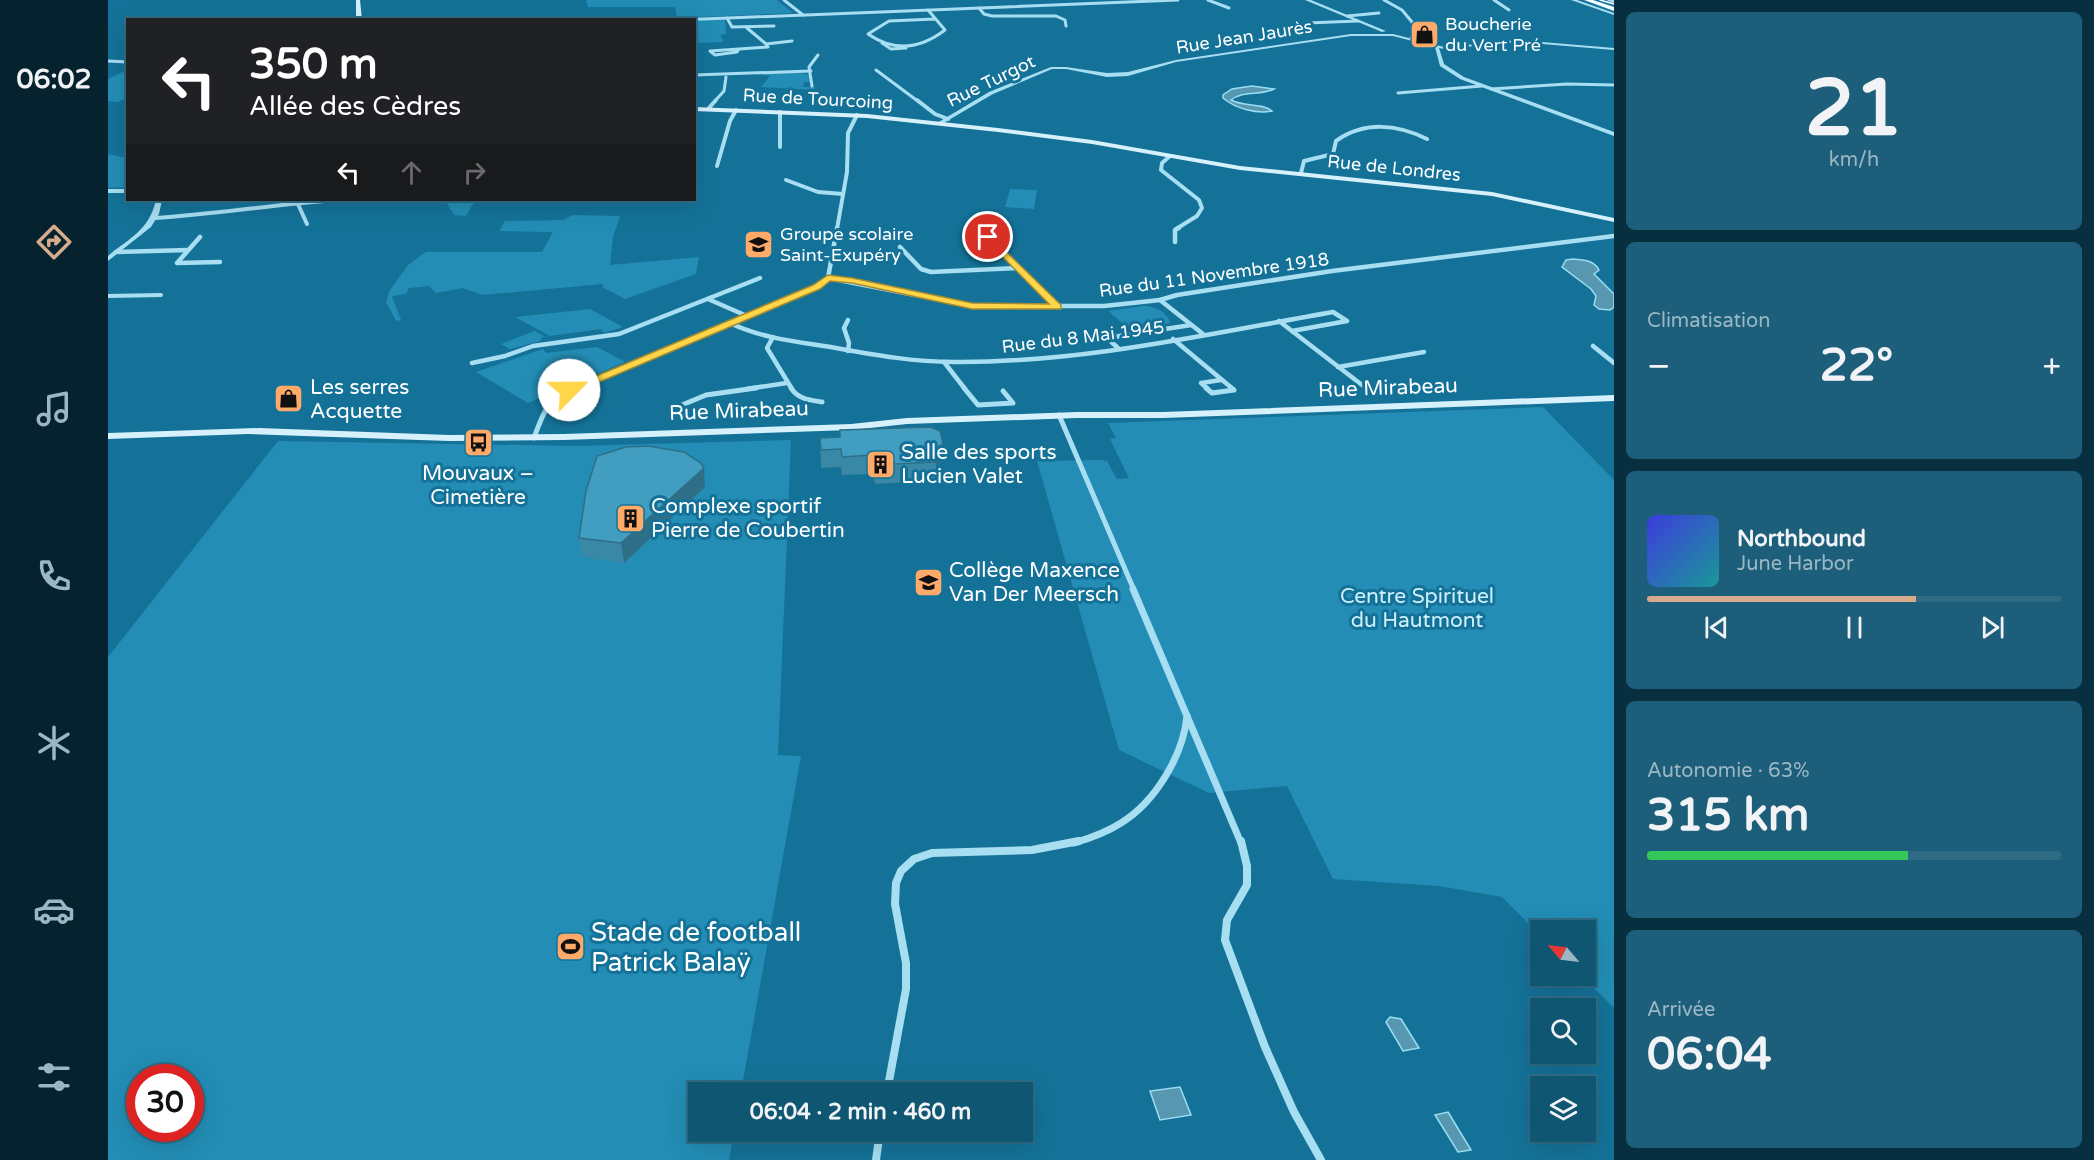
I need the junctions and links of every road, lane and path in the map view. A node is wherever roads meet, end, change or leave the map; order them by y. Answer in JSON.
{"nodes":[{"id":1,"x":363,"y":0,"type":"edge"},
{"id":2,"x":784,"y":0,"type":"edge"},
{"id":3,"x":1178,"y":0,"type":"edge"},
{"id":4,"x":1208,"y":0,"type":"edge"},
{"id":5,"x":1308,"y":0,"type":"edge"},
{"id":6,"x":1383,"y":0,"type":"edge"},
{"id":7,"x":1494,"y":0,"type":"edge"},
{"id":8,"x":1573,"y":0,"type":"edge"},
{"id":9,"x":1587,"y":0,"type":"edge"},
{"id":10,"x":1593,"y":0,"type":"edge"},
{"id":11,"x":1609,"y":0,"type":"edge"},
{"id":12,"x":1614,"y":2,"type":"edge"},
{"id":13,"x":358,"y":3,"type":"edge"},
{"id":14,"x":979,"y":8,"type":"junction"},
{"id":15,"x":1614,"y":8,"type":"edge"},
{"id":16,"x":1229,"y":9,"type":"dead end"},
{"id":17,"x":928,"y":10,"type":"junction"},
{"id":18,"x":1509,"y":10,"type":"dead end"},
{"id":19,"x":1379,"y":13,"type":"dead end"},
{"id":20,"x":1614,"y":14,"type":"edge"},
{"id":21,"x":803,"y":15,"type":"junction"},
{"id":22,"x":1347,"y":16,"type":"junction"},
{"id":23,"x":359,"y":18,"type":"edge"},
{"id":24,"x":727,"y":18,"type":"junction"},
{"id":25,"x":696,"y":19,"type":"edge"},
{"id":26,"x":935,"y":19,"type":"junction"},
{"id":27,"x":1358,"y":21,"type":"junction"},
{"id":28,"x":1307,"y":23,"type":"dead end"},
{"id":29,"x":774,"y":26,"type":"dead end"},
{"id":30,"x":1066,"y":26,"type":"dead end"},
{"id":31,"x":747,"y":28,"type":"junction"},
{"id":32,"x":1393,"y":35,"type":"junction"},
{"id":33,"x":1411,"y":38,"type":"junction"},
{"id":34,"x":792,"y":42,"type":"dead end"},
{"id":35,"x":766,"y":44,"type":"junction"},
{"id":36,"x":1437,"y":48,"type":"junction"},
{"id":37,"x":739,"y":49,"type":"junction"},
{"id":38,"x":1614,"y":49,"type":"edge"},
{"id":39,"x":818,"y":55,"type":"dead end"},
{"id":40,"x":108,"y":61,"type":"edge"},
{"id":41,"x":126,"y":62,"type":"edge"},
{"id":42,"x":1056,"y":68,"type":"joint"},
{"id":43,"x":876,"y":70,"type":"dead end"},
{"id":44,"x":811,"y":71,"type":"junction"},
{"id":45,"x":696,"y":75,"type":"edge"},
{"id":46,"x":726,"y":77,"type":"junction"},
{"id":47,"x":1614,"y":85,"type":"edge"},
{"id":48,"x":812,"y":86,"type":"dead end"},
{"id":49,"x":1482,"y":86,"type":"junction"},
{"id":50,"x":1491,"y":90,"type":"junction"},
{"id":51,"x":1398,"y":93,"type":"dead end"},
{"id":52,"x":696,"y":109,"type":"edge"},
{"id":53,"x":708,"y":109,"type":"junction"},
{"id":54,"x":736,"y":110,"type":"junction"},
{"id":55,"x":780,"y":112,"type":"junction"},
{"id":56,"x":857,"y":115,"type":"junction"},
{"id":57,"x":948,"y":119,"type":"junction"},
{"id":58,"x":940,"y":123,"type":"junction"},
{"id":59,"x":1614,"y":134,"type":"edge"},
{"id":60,"x":1426,"y":139,"type":"dead end"},
{"id":61,"x":780,"y":147,"type":"dead end"},
{"id":62,"x":1170,"y":156,"type":"junction"},
{"id":63,"x":717,"y":166,"type":"dead end"},
{"id":64,"x":1301,"y":173,"type":"junction"},
{"id":65,"x":786,"y":180,"type":"dead end"},
{"id":66,"x":126,"y":190,"type":"edge"},
{"id":67,"x":108,"y":191,"type":"edge"},
{"id":68,"x":843,"y":194,"type":"junction"},
{"id":69,"x":159,"y":201,"type":"edge"},
{"id":70,"x":318,"y":201,"type":"edge"},
{"id":71,"x":297,"y":202,"type":"junction"},
{"id":72,"x":155,"y":218,"type":"junction"},
{"id":73,"x":983,"y":219,"type":"dead end"},
{"id":74,"x":1614,"y":220,"type":"edge"},
{"id":75,"x":307,"y":224,"type":"dead end"},
{"id":76,"x":1614,"y":236,"type":"edge"},
{"id":77,"x":200,"y":237,"type":"dead end"},
{"id":78,"x":1175,"y":242,"type":"dead end"},
{"id":79,"x":900,"y":247,"type":"dead end"},
{"id":80,"x":188,"y":250,"type":"junction"},
{"id":81,"x":116,"y":252,"type":"junction"},
{"id":82,"x":108,"y":259,"type":"edge"},
{"id":83,"x":220,"y":262,"type":"dead end"},
{"id":84,"x":1018,"y":268,"type":"junction"},
{"id":85,"x":760,"y":278,"type":"dead end"},
{"id":86,"x":828,"y":278,"type":"junction"},
{"id":87,"x":161,"y":295,"type":"dead end"},
{"id":88,"x":108,"y":296,"type":"edge"},
{"id":89,"x":708,"y":299,"type":"junction"},
{"id":90,"x":1160,"y":300,"type":"junction"},
{"id":91,"x":1058,"y":307,"type":"junction"},
{"id":92,"x":747,"y":316,"type":"junction"},
{"id":93,"x":848,"y":320,"type":"dead end"},
{"id":94,"x":1279,"y":321,"type":"junction"},
{"id":95,"x":730,"y":323,"type":"junction"},
{"id":96,"x":1191,"y":325,"type":"junction"},
{"id":97,"x":1292,"y":332,"type":"junction"},
{"id":98,"x":1203,"y":334,"type":"junction"},
{"id":99,"x":773,"y":337,"type":"junction"},
{"id":100,"x":1173,"y":339,"type":"junction"},
{"id":101,"x":1593,"y":346,"type":"dead end"},
{"id":102,"x":1118,"y":348,"type":"junction"},
{"id":103,"x":848,"y":351,"type":"junction"},
{"id":104,"x":1424,"y":352,"type":"dead end"},
{"id":105,"x":944,"y":362,"type":"junction"},
{"id":106,"x":472,"y":363,"type":"dead end"},
{"id":107,"x":1614,"y":363,"type":"edge"},
{"id":108,"x":1338,"y":366,"type":"junction"},
{"id":109,"x":1221,"y":380,"type":"junction"},
{"id":110,"x":787,"y":383,"type":"junction"},
{"id":111,"x":1362,"y":385,"type":"dead end"},
{"id":112,"x":1003,"y":391,"type":"dead end"},
{"id":113,"x":1614,"y":398,"type":"edge"},
{"id":114,"x":822,"y":402,"type":"dead end"},
{"id":115,"x":682,"y":405,"type":"dead end"},
{"id":116,"x":1060,"y":418,"type":"junction"},
{"id":117,"x":534,"y":435,"type":"junction"},
{"id":118,"x":110,"y":436,"type":"edge"},
{"id":119,"x":1187,"y":716,"type":"junction"},
{"id":120,"x":889,"y":1082,"type":"edge"},
{"id":121,"x":878,"y":1142,"type":"edge"},
{"id":122,"x":876,"y":1160,"type":"edge"},
{"id":123,"x":1321,"y":1160,"type":"edge"}],
"edges":[{"from":1,"to":13,"type":"main road"},
{"from":2,"to":21,"type":"street"},
{"from":3,"to":14,"type":"street"},
{"from":4,"to":16,"type":"street"},
{"from":5,"to":22,"type":"street"},
{"from":6,"to":33,"type":"street"},
{"from":7,"to":18,"type":"street"},
{"from":8,"to":20,"type":"street"},
{"from":9,"to":15,"type":"main road"},
{"from":10,"to":15,"type":"main road"},
{"from":11,"to":12,"type":"street"},
{"from":13,"to":23,"type":"main road"},
{"from":14,"to":17,"type":"street"},
{"from":14,"to":30,"type":"street"},
{"from":17,"to":21,"type":"street"},
{"from":17,"to":26,"type":"street"},
{"from":19,"to":22,"type":"street"},
{"from":21,"to":24,"type":"street"},
{"from":22,"to":27,"type":"street"},
{"from":24,"to":25,"type":"street"},
{"from":24,"to":31,"type":"street"},
{"from":26,"to":26,"type":"street"},
{"from":27,"to":28,"type":"street"},
{"from":27,"to":32,"type":"street"},
{"from":29,"to":31,"type":"street"},
{"from":31,"to":35,"type":"street"},
{"from":32,"to":33,"type":"street","name":"Rue Jean Jaurès"},
{"from":32,"to":42,"type":"street","name":"Rue Jean Jaurès"},
{"from":33,"to":36,"type":"street","name":"Rue Jean Jaurès"},
{"from":34,"to":35,"type":"street"},
{"from":35,"to":37,"type":"street"},
{"from":36,"to":38,"type":"street"},
{"from":36,"to":49,"type":"street"},
{"from":37,"to":37,"type":"street"},
{"from":39,"to":44,"type":"street"},
{"from":40,"to":41,"type":"street"},
{"from":42,"to":57,"type":"street","name":"Rue Turgot"},
{"from":43,"to":57,"type":"street"},
{"from":44,"to":46,"type":"street"},
{"from":44,"to":48,"type":"street"},
{"from":45,"to":46,"type":"street"},
{"from":46,"to":53,"type":"street"},
{"from":47,"to":50,"type":"street"},
{"from":49,"to":50,"type":"street"},
{"from":49,"to":51,"type":"street"},
{"from":50,"to":59,"type":"street"},
{"from":52,"to":53,"type":"main road","name":"Rue de Tourcoing"},
{"from":53,"to":54,"type":"main road","name":"Rue de Tourcoing"},
{"from":54,"to":55,"type":"main road","name":"Rue de Tourcoing"},
{"from":54,"to":63,"type":"street"},
{"from":55,"to":56,"type":"main road","name":"Rue de Tourcoing"},
{"from":55,"to":61,"type":"street"},
{"from":56,"to":58,"type":"main road","name":"Rue de Tourcoing"},
{"from":56,"to":68,"type":"street"},
{"from":57,"to":58,"type":"street","name":"Rue Turgot"},
{"from":58,"to":62,"type":"main road","name":"Rue de Londres"},
{"from":60,"to":64,"type":"street"},
{"from":62,"to":64,"type":"main road","name":"Rue de Londres"},
{"from":62,"to":78,"type":"street"},
{"from":64,"to":74,"type":"main road","name":"Rue de Londres"},
{"from":65,"to":68,"type":"street"},
{"from":66,"to":67,"type":"street"},
{"from":68,"to":86,"type":"street"},
{"from":69,"to":72,"type":"street"},
{"from":70,"to":71,"type":"street"},
{"from":71,"to":72,"type":"street"},
{"from":71,"to":75,"type":"street"},
{"from":72,"to":81,"type":"street"},
{"from":73,"to":84,"type":"street"},
{"from":76,"to":90,"type":"street","name":"Rue du 11 Novembre 1918"},
{"from":77,"to":80,"type":"street"},
{"from":79,"to":84,"type":"street"},
{"from":80,"to":81,"type":"street"},
{"from":80,"to":83,"type":"street"},
{"from":81,"to":82,"type":"street"},
{"from":84,"to":91,"type":"street"},
{"from":85,"to":89,"type":"street"},
{"from":86,"to":91,"type":"street","name":"Rue du 11 Novembre 1918"},
{"from":86,"to":92,"type":"street"},
{"from":87,"to":88,"type":"street"},
{"from":89,"to":92,"type":"street"},
{"from":89,"to":106,"type":"street"},
{"from":90,"to":91,"type":"street","name":"Rue du 11 Novembre 1918"},
{"from":90,"to":96,"type":"street"},
{"from":92,"to":95,"type":"street"},
{"from":93,"to":103,"type":"street"},
{"from":94,"to":97,"type":"street"},
{"from":94,"to":97,"type":"street","name":"Rue du 8 Mai 1945"},
{"from":94,"to":98,"type":"street","name":"Rue du 8 Mai 1945"},
{"from":95,"to":99,"type":"street","name":"Rue du 8 Mai 1945"},
{"from":95,"to":117,"type":"street"},
{"from":96,"to":98,"type":"street"},
{"from":96,"to":102,"type":"street"},
{"from":97,"to":108,"type":"street"},
{"from":98,"to":100,"type":"street","name":"Rue du 8 Mai 1945"},
{"from":99,"to":103,"type":"street","name":"Rue du 8 Mai 1945"},
{"from":99,"to":110,"type":"street"},
{"from":100,"to":102,"type":"street","name":"Rue du 8 Mai 1945"},
{"from":100,"to":109,"type":"street"},
{"from":101,"to":107,"type":"street"},
{"from":102,"to":105,"type":"street","name":"Rue du 8 Mai 1945"},
{"from":103,"to":105,"type":"street","name":"Rue du 8 Mai 1945"},
{"from":104,"to":108,"type":"street"},
{"from":105,"to":112,"type":"street"},
{"from":108,"to":111,"type":"street"},
{"from":109,"to":109,"type":"street"},
{"from":110,"to":114,"type":"street"},
{"from":110,"to":115,"type":"street"},
{"from":113,"to":116,"type":"main road","name":"Rue Mirabeau"},
{"from":116,"to":117,"type":"main road","name":"Rue Mirabeau"},
{"from":116,"to":119,"type":"street"},
{"from":117,"to":118,"type":"main road","name":"Rue Mirabeau"},
{"from":119,"to":120,"type":"street"},
{"from":119,"to":123,"type":"street"},
{"from":121,"to":122,"type":"street"}]}
